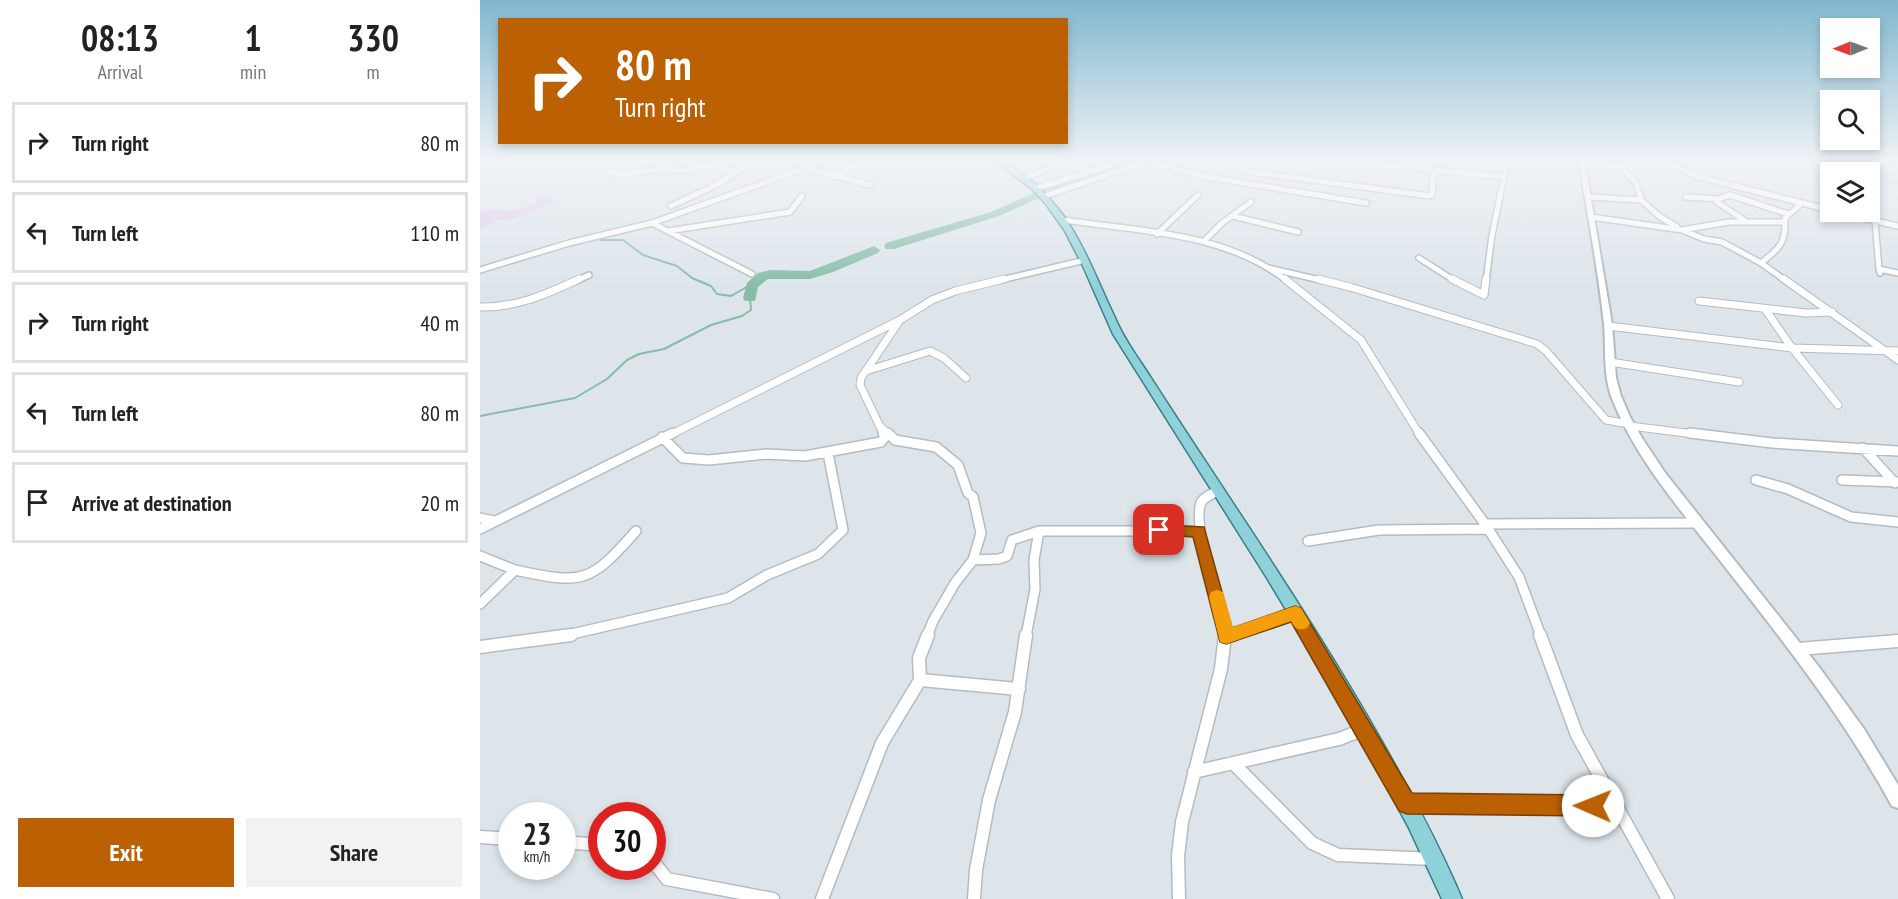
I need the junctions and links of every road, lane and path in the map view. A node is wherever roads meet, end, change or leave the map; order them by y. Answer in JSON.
{"nodes":[{"id":1,"x":673,"y":205,"type":"edge"},
{"id":2,"x":706,"y":205,"type":"edge"},
{"id":3,"x":795,"y":205,"type":"edge"},
{"id":4,"x":1051,"y":205,"type":"edge"},
{"id":5,"x":1188,"y":205,"type":"edge"},
{"id":6,"x":1247,"y":205,"type":"edge"},
{"id":7,"x":1498,"y":205,"type":"edge"},
{"id":8,"x":1589,"y":205,"type":"edge"},
{"id":9,"x":1647,"y":205,"type":"edge"},
{"id":10,"x":1720,"y":205,"type":"edge"},
{"id":11,"x":1760,"y":205,"type":"edge"},
{"id":12,"x":1800,"y":205,"type":"edge"},
{"id":13,"x":687,"y":212,"type":"junction"},
{"id":14,"x":1788,"y":214,"type":"junction"},
{"id":15,"x":1233,"y":216,"type":"junction"},
{"id":16,"x":1591,"y":217,"type":"junction"},
{"id":17,"x":1063,"y":220,"type":"junction"},
{"id":18,"x":1746,"y":221,"type":"junction"},
{"id":19,"x":1785,"y":222,"type":"junction"},
{"id":20,"x":1875,"y":222,"type":"edge"},
{"id":21,"x":1880,"y":222,"type":"edge"},
{"id":22,"x":652,"y":223,"type":"junction"},
{"id":23,"x":1898,"y":226,"type":"edge"},
{"id":24,"x":1681,"y":229,"type":"junction"},
{"id":25,"x":668,"y":231,"type":"junction"},
{"id":26,"x":1298,"y":232,"type":"dead end"},
{"id":27,"x":1157,"y":234,"type":"junction"},
{"id":28,"x":1205,"y":240,"type":"junction"},
{"id":29,"x":1419,"y":258,"type":"dead end"},
{"id":30,"x":1085,"y":260,"type":"junction"},
{"id":31,"x":1761,"y":263,"type":"junction"},
{"id":32,"x":1269,"y":267,"type":"junction"},
{"id":33,"x":480,"y":270,"type":"edge"},
{"id":34,"x":1880,"y":271,"type":"joint"},
{"id":35,"x":1898,"y":273,"type":"edge"},
{"id":36,"x":752,"y":274,"type":"dead end"},
{"id":37,"x":589,"y":275,"type":"dead end"},
{"id":38,"x":1699,"y":301,"type":"dead end"},
{"id":39,"x":480,"y":307,"type":"edge"},
{"id":40,"x":1765,"y":309,"type":"junction"},
{"id":41,"x":1832,"y":312,"type":"junction"},
{"id":42,"x":900,"y":320,"type":"junction"},
{"id":43,"x":1608,"y":326,"type":"junction"},
{"id":44,"x":1792,"y":348,"type":"junction"},
{"id":45,"x":1888,"y":351,"type":"junction"},
{"id":46,"x":1898,"y":351,"type":"edge"},
{"id":47,"x":1898,"y":360,"type":"edge"},
{"id":48,"x":1610,"y":362,"type":"junction"},
{"id":49,"x":866,"y":371,"type":"junction"},
{"id":50,"x":966,"y":378,"type":"dead end"},
{"id":51,"x":1739,"y":382,"type":"dead end"},
{"id":52,"x":1838,"y":405,"type":"dead end"},
{"id":53,"x":879,"y":425,"type":"junction"},
{"id":54,"x":1629,"y":425,"type":"junction"},
{"id":55,"x":662,"y":437,"type":"junction"},
{"id":56,"x":1863,"y":448,"type":"junction"},
{"id":57,"x":1898,"y":451,"type":"edge"},
{"id":58,"x":828,"y":453,"type":"junction"},
{"id":59,"x":1756,"y":480,"type":"dead end"},
{"id":60,"x":1842,"y":480,"type":"dead end"},
{"id":61,"x":1897,"y":483,"type":"edge"},
{"id":62,"x":1217,"y":491,"type":"junction"},
{"id":63,"x":480,"y":518,"type":"edge"},
{"id":64,"x":494,"y":521,"type":"junction"},
{"id":65,"x":1898,"y":522,"type":"edge"},
{"id":66,"x":1698,"y":524,"type":"junction"},
{"id":67,"x":1487,"y":527,"type":"junction"},
{"id":68,"x":480,"y":529,"type":"edge"},
{"id":69,"x":636,"y":531,"type":"dead end"},
{"id":70,"x":1039,"y":531,"type":"junction"},
{"id":71,"x":1199,"y":531,"type":"junction"},
{"id":72,"x":1308,"y":541,"type":"dead end"},
{"id":73,"x":480,"y":556,"type":"edge"},
{"id":74,"x":973,"y":560,"type":"junction"},
{"id":75,"x":515,"y":570,"type":"junction"},
{"id":76,"x":480,"y":604,"type":"edge"},
{"id":77,"x":1295,"y":613,"type":"junction"},
{"id":78,"x":1226,"y":637,"type":"junction"},
{"id":79,"x":1898,"y":641,"type":"edge"},
{"id":80,"x":480,"y":647,"type":"edge"},
{"id":81,"x":1798,"y":649,"type":"junction"},
{"id":82,"x":920,"y":680,"type":"junction"},
{"id":83,"x":1019,"y":689,"type":"junction"},
{"id":84,"x":1365,"y":729,"type":"junction"},
{"id":85,"x":1233,"y":763,"type":"junction"},
{"id":86,"x":1194,"y":772,"type":"junction"},
{"id":87,"x":1898,"y":798,"type":"edge"},
{"id":88,"x":1407,"y":804,"type":"junction"},
{"id":89,"x":1616,"y":806,"type":"junction"},
{"id":90,"x":480,"y":837,"type":"edge"},
{"id":91,"x":498,"y":838,"type":"edge"},
{"id":92,"x":1434,"y":859,"type":"junction"},
{"id":93,"x":666,"y":878,"type":"edge"},
{"id":94,"x":773,"y":899,"type":"edge"},
{"id":95,"x":822,"y":899,"type":"edge"},
{"id":96,"x":974,"y":899,"type":"edge"},
{"id":97,"x":1179,"y":899,"type":"edge"},
{"id":98,"x":1452,"y":899,"type":"edge"},
{"id":99,"x":1668,"y":899,"type":"edge"}],
"edges":[{"from":1,"to":13,"type":"street"},
{"from":2,"to":13,"type":"street"},
{"from":3,"to":25,"type":"street"},
{"from":4,"to":17,"type":"main road"},
{"from":5,"to":27,"type":"street"},
{"from":6,"to":15,"type":"street"},
{"from":7,"to":29,"type":"street"},
{"from":8,"to":16,"type":"street"},
{"from":9,"to":24,"type":"street"},
{"from":10,"to":18,"type":"street"},
{"from":11,"to":14,"type":"street"},
{"from":12,"to":14,"type":"street"},
{"from":13,"to":22,"type":"street"},
{"from":14,"to":19,"type":"street"},
{"from":15,"to":26,"type":"street"},
{"from":15,"to":28,"type":"street"},
{"from":16,"to":24,"type":"street"},
{"from":16,"to":43,"type":"street"},
{"from":17,"to":27,"type":"street"},
{"from":17,"to":30,"type":"main road"},
{"from":18,"to":19,"type":"street"},
{"from":18,"to":24,"type":"street"},
{"from":19,"to":31,"type":"street"},
{"from":20,"to":34,"type":"street"},
{"from":21,"to":23,"type":"street"},
{"from":22,"to":25,"type":"street"},
{"from":22,"to":33,"type":"street"},
{"from":24,"to":31,"type":"street"},
{"from":25,"to":36,"type":"street"},
{"from":27,"to":28,"type":"street"},
{"from":28,"to":32,"type":"street"},
{"from":30,"to":42,"type":"street"},
{"from":30,"to":62,"type":"main road"},
{"from":31,"to":41,"type":"street"},
{"from":32,"to":54,"type":"street"},
{"from":32,"to":67,"type":"street"},
{"from":34,"to":35,"type":"street"},
{"from":37,"to":39,"type":"street"},
{"from":38,"to":40,"type":"street"},
{"from":40,"to":41,"type":"street"},
{"from":40,"to":44,"type":"street"},
{"from":41,"to":45,"type":"street"},
{"from":42,"to":49,"type":"street"},
{"from":42,"to":55,"type":"street"},
{"from":43,"to":44,"type":"street"},
{"from":43,"to":48,"type":"street"},
{"from":44,"to":45,"type":"street"},
{"from":44,"to":52,"type":"street"},
{"from":45,"to":46,"type":"street"},
{"from":45,"to":47,"type":"street"},
{"from":48,"to":51,"type":"street"},
{"from":48,"to":54,"type":"street"},
{"from":49,"to":50,"type":"street"},
{"from":49,"to":53,"type":"street"},
{"from":53,"to":58,"type":"street"},
{"from":53,"to":74,"type":"street"},
{"from":54,"to":56,"type":"street"},
{"from":54,"to":66,"type":"street"},
{"from":55,"to":58,"type":"street"},
{"from":55,"to":64,"type":"street"},
{"from":56,"to":57,"type":"street"},
{"from":56,"to":61,"type":"street"},
{"from":58,"to":80,"type":"street"},
{"from":59,"to":65,"type":"street"},
{"from":60,"to":61,"type":"street"},
{"from":62,"to":71,"type":"street"},
{"from":62,"to":77,"type":"main road"},
{"from":63,"to":64,"type":"street"},
{"from":64,"to":68,"type":"street"},
{"from":66,"to":67,"type":"street"},
{"from":66,"to":81,"type":"street"},
{"from":67,"to":72,"type":"street"},
{"from":67,"to":89,"type":"street"},
{"from":69,"to":75,"type":"street"},
{"from":70,"to":71,"type":"street"},
{"from":70,"to":74,"type":"street"},
{"from":70,"to":83,"type":"street"},
{"from":71,"to":78,"type":"street"},
{"from":73,"to":75,"type":"street"},
{"from":74,"to":82,"type":"street"},
{"from":75,"to":76,"type":"street"},
{"from":77,"to":78,"type":"street"},
{"from":77,"to":84,"type":"main road"},
{"from":78,"to":86,"type":"street"},
{"from":79,"to":81,"type":"street"},
{"from":81,"to":87,"type":"street"},
{"from":82,"to":83,"type":"street"},
{"from":82,"to":95,"type":"street"},
{"from":83,"to":96,"type":"street"},
{"from":84,"to":85,"type":"street"},
{"from":84,"to":88,"type":"main road"},
{"from":85,"to":86,"type":"street"},
{"from":85,"to":92,"type":"street"},
{"from":86,"to":97,"type":"street"},
{"from":88,"to":89,"type":"street"},
{"from":88,"to":92,"type":"main road"},
{"from":89,"to":99,"type":"street"},
{"from":90,"to":91,"type":"street"},
{"from":92,"to":98,"type":"main road"},
{"from":93,"to":94,"type":"street"}]}
